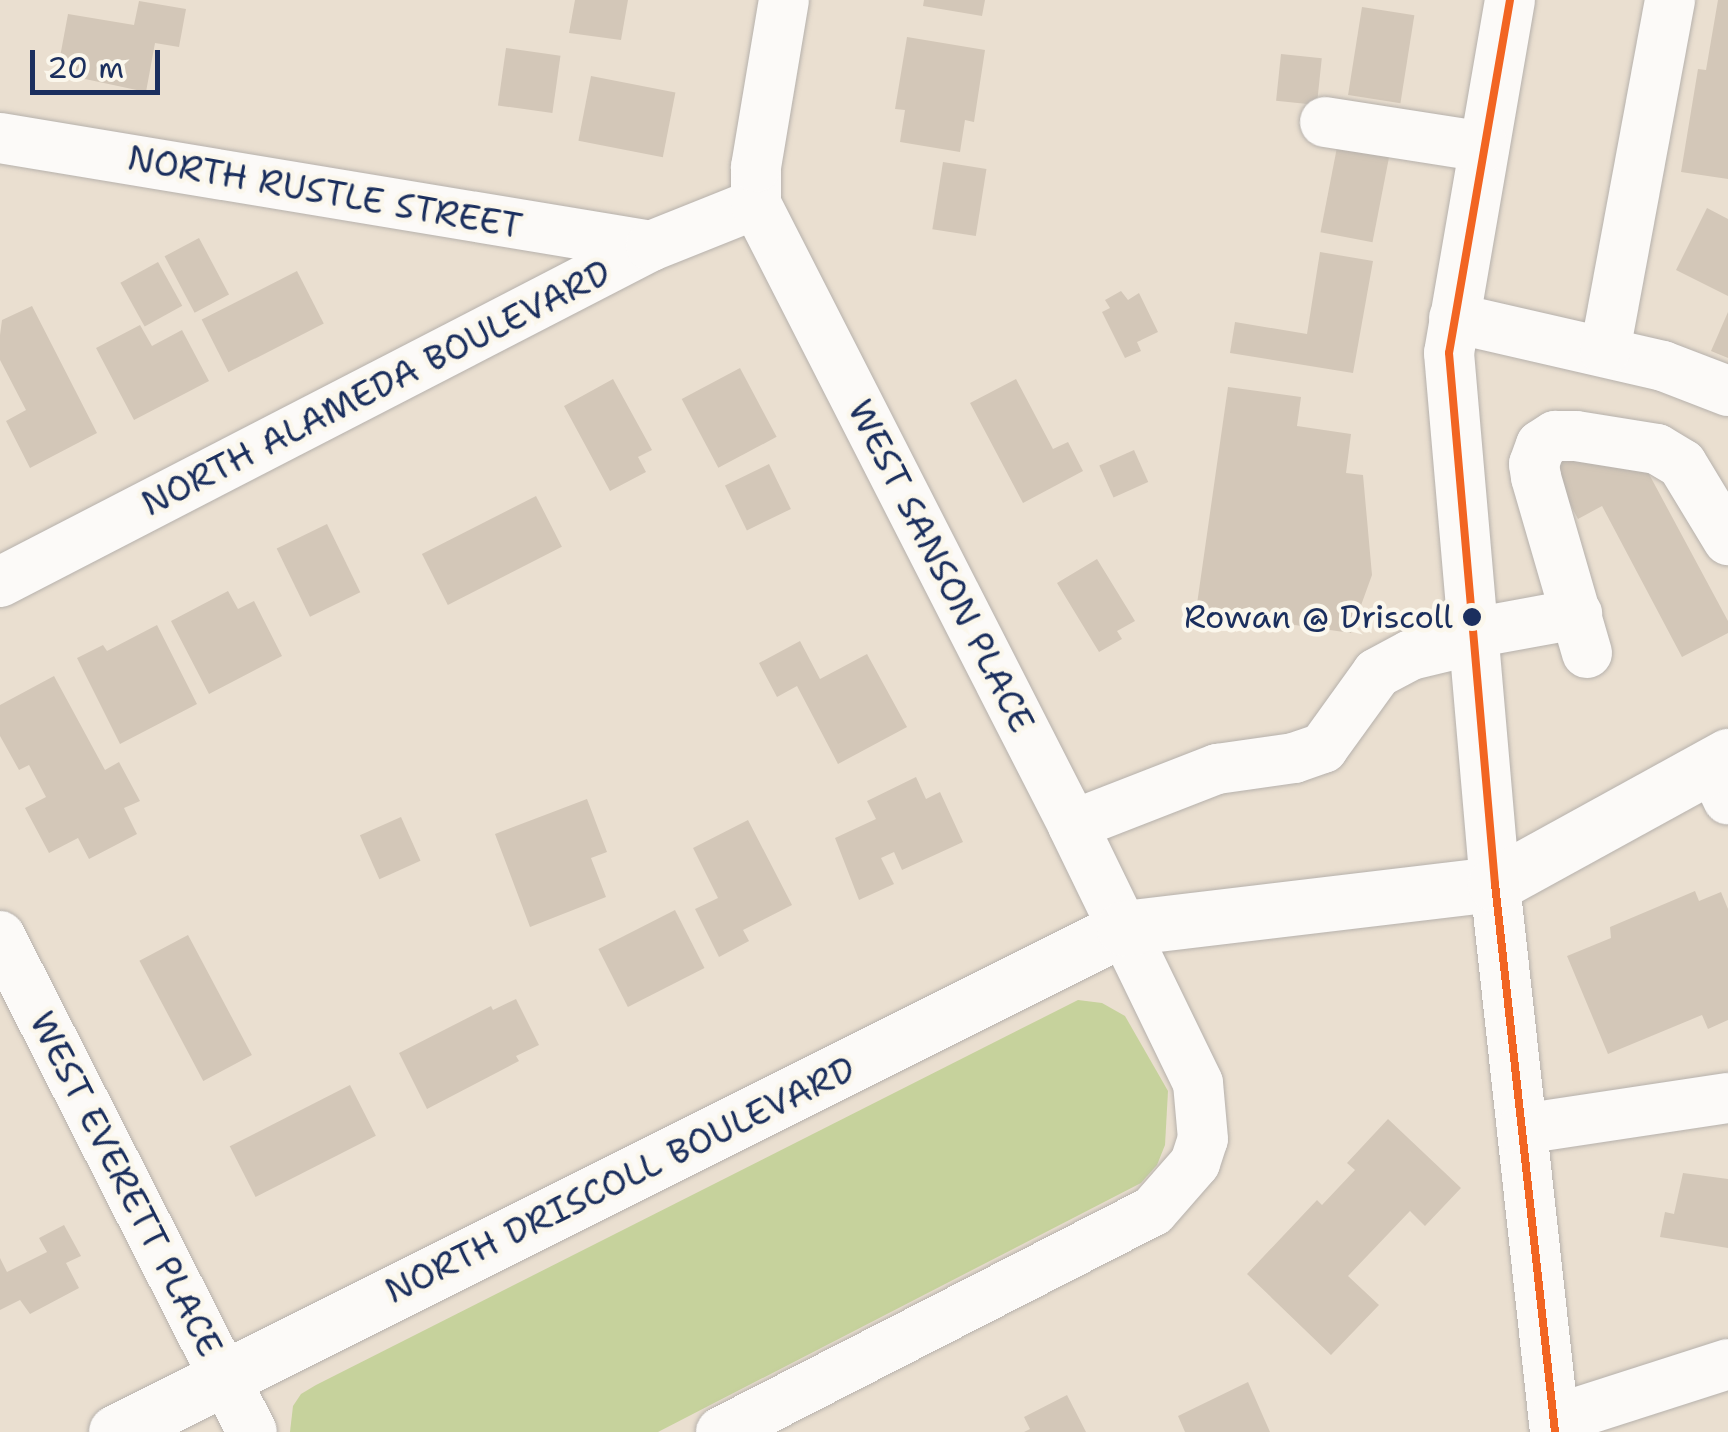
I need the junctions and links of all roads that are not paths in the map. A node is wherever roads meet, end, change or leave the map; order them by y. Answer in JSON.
{"nodes":[{"id":1,"x":784,"y":0,"type":"edge"},
{"id":2,"x":1510,"y":0,"type":"edge"},
{"id":3,"x":1670,"y":0,"type":"edge"},
{"id":4,"x":1325,"y":122,"type":"dead end"},
{"id":5,"x":0,"y":138,"type":"edge"},
{"id":6,"x":1484,"y":147,"type":"junction"},
{"id":7,"x":756,"y":204,"type":"junction"},
{"id":8,"x":650,"y":246,"type":"junction"},
{"id":9,"x":1454,"y":318,"type":"junction"},
{"id":10,"x":1605,"y":351,"type":"junction"},
{"id":11,"x":1728,"y":391,"type":"edge"},
{"id":12,"x":1728,"y":540,"type":"edge"},
{"id":13,"x":0,"y":582,"type":"edge"},
{"id":14,"x":1473,"y":637,"type":"junction"},
{"id":15,"x":1723,"y":773,"type":"edge"},
{"id":16,"x":1073,"y":825,"type":"junction"},
{"id":17,"x":1495,"y":884,"type":"junction"},
{"id":18,"x":1124,"y":928,"type":"junction"},
{"id":19,"x":0,"y":936,"type":"edge"},
{"id":20,"x":1728,"y":1098,"type":"edge"},
{"id":21,"x":1522,"y":1128,"type":"junction"},
{"id":22,"x":1728,"y":1364,"type":"edge"},
{"id":23,"x":224,"y":1376,"type":"junction"},
{"id":24,"x":1554,"y":1426,"type":"edge"},
{"id":25,"x":116,"y":1432,"type":"edge"},
{"id":26,"x":252,"y":1432,"type":"edge"},
{"id":27,"x":722,"y":1432,"type":"edge"}],
"edges":[{"from":1,"to":7,"type":"street"},
{"from":2,"to":6,"type":"street"},
{"from":3,"to":10,"type":"street"},
{"from":4,"to":6,"type":"street"},
{"from":5,"to":8,"type":"street","name":"NORTH RUSTLE STREET"},
{"from":6,"to":9,"type":"street"},
{"from":7,"to":8,"type":"street","name":"NORTH ALAMEDA BOULEVARD"},
{"from":7,"to":16,"type":"street","name":"WEST SANSON PLACE"},
{"from":8,"to":13,"type":"street","name":"NORTH ALAMEDA BOULEVARD"},
{"from":9,"to":10,"type":"street"},
{"from":9,"to":14,"type":"street"},
{"from":10,"to":11,"type":"street"},
{"from":12,"to":14,"type":"street"},
{"from":14,"to":16,"type":"street"},
{"from":14,"to":17,"type":"street"},
{"from":15,"to":17,"type":"main road","name":"NORTH DRISCOLL BOULEVARD"},
{"from":16,"to":18,"type":"street","name":"WEST SANSON PLACE"},
{"from":17,"to":18,"type":"main road","name":"NORTH DRISCOLL BOULEVARD"},
{"from":17,"to":21,"type":"street"},
{"from":18,"to":23,"type":"main road","name":"NORTH DRISCOLL BOULEVARD"},
{"from":18,"to":27,"type":"street"},
{"from":19,"to":23,"type":"street","name":"WEST EVERETT PLACE"},
{"from":20,"to":21,"type":"street"},
{"from":21,"to":24,"type":"street"},
{"from":22,"to":24,"type":"street"},
{"from":23,"to":25,"type":"main road","name":"NORTH DRISCOLL BOULEVARD"},
{"from":23,"to":26,"type":"street","name":"WEST EVERETT PLACE"}]}
